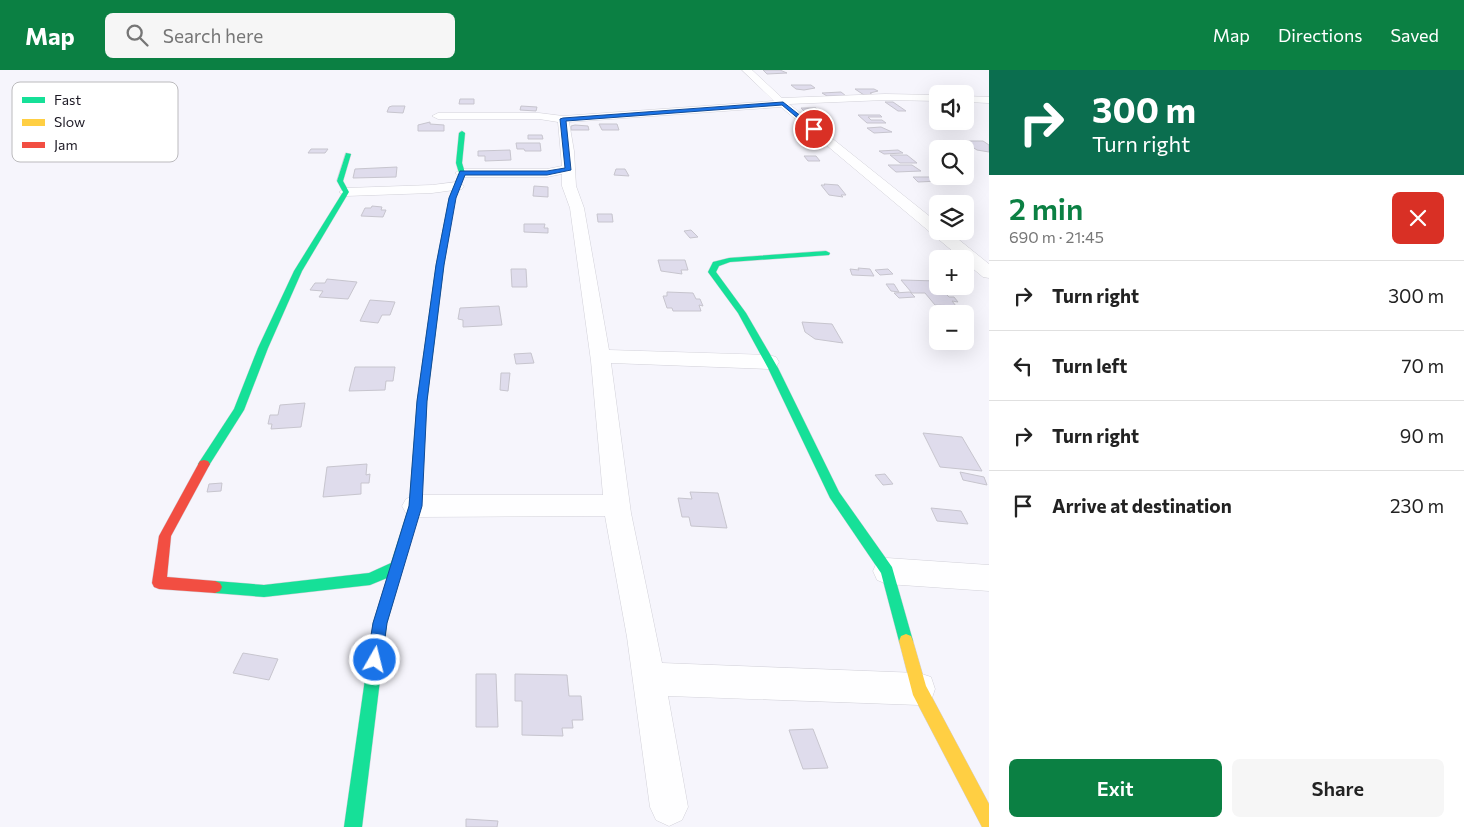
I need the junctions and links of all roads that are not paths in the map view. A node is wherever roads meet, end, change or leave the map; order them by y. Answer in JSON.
{"nodes":[{"id":1,"x":747,"y":70,"type":"edge"},
{"id":2,"x":929,"y":98,"type":"edge"},
{"id":3,"x":974,"y":99,"type":"edge"},
{"id":4,"x":989,"y":100,"type":"edge"},
{"id":5,"x":782,"y":102,"type":"junction"},
{"id":6,"x":438,"y":116,"type":"dead end"},
{"id":7,"x":563,"y":119,"type":"junction"},
{"id":8,"x":462,"y":133,"type":"dead end"},
{"id":9,"x":348,"y":154,"type":"dead end"},
{"id":10,"x":569,"y":169,"type":"junction"},
{"id":11,"x":462,"y":173,"type":"junction"},
{"id":12,"x":457,"y":186,"type":"junction"},
{"id":13,"x":346,"y":192,"type":"junction"},
{"id":14,"x":929,"y":224,"type":"edge"},
{"id":15,"x":949,"y":240,"type":"edge"},
{"id":16,"x":826,"y":253,"type":"dead end"},
{"id":17,"x":989,"y":273,"type":"edge"},
{"id":18,"x":600,"y":356,"type":"junction"},
{"id":19,"x":769,"y":362,"type":"junction"},
{"id":20,"x":617,"y":505,"type":"junction"},
{"id":21,"x":415,"y":506,"type":"junction"},
{"id":22,"x":397,"y":568,"type":"junction"},
{"id":23,"x":887,"y":571,"type":"junction"},
{"id":24,"x":989,"y":578,"type":"edge"},
{"id":25,"x":648,"y":680,"type":"junction"},
{"id":26,"x":919,"y":689,"type":"junction"},
{"id":27,"x":668,"y":807,"type":"dead end"},
{"id":28,"x":989,"y":822,"type":"edge"},
{"id":29,"x":353,"y":827,"type":"edge"}],
"edges":[{"from":1,"to":5,"type":"street"},
{"from":2,"to":5,"type":"street"},
{"from":3,"to":4,"type":"street"},
{"from":5,"to":7,"type":"street"},
{"from":5,"to":14,"type":"street"},
{"from":6,"to":7,"type":"street"},
{"from":7,"to":10,"type":"street"},
{"from":8,"to":11,"type":"street"},
{"from":9,"to":13,"type":"street"},
{"from":10,"to":11,"type":"street"},
{"from":10,"to":18,"type":"street"},
{"from":11,"to":12,"type":"street"},
{"from":12,"to":13,"type":"street"},
{"from":12,"to":21,"type":"street"},
{"from":13,"to":22,"type":"street"},
{"from":15,"to":17,"type":"street"},
{"from":16,"to":19,"type":"street"},
{"from":18,"to":19,"type":"street"},
{"from":18,"to":20,"type":"street"},
{"from":19,"to":23,"type":"street"},
{"from":20,"to":21,"type":"street"},
{"from":20,"to":25,"type":"street"},
{"from":21,"to":22,"type":"street"},
{"from":22,"to":29,"type":"street"},
{"from":23,"to":24,"type":"street"},
{"from":23,"to":26,"type":"street"},
{"from":25,"to":26,"type":"street"},
{"from":25,"to":27,"type":"street"},
{"from":26,"to":28,"type":"street"}]}
